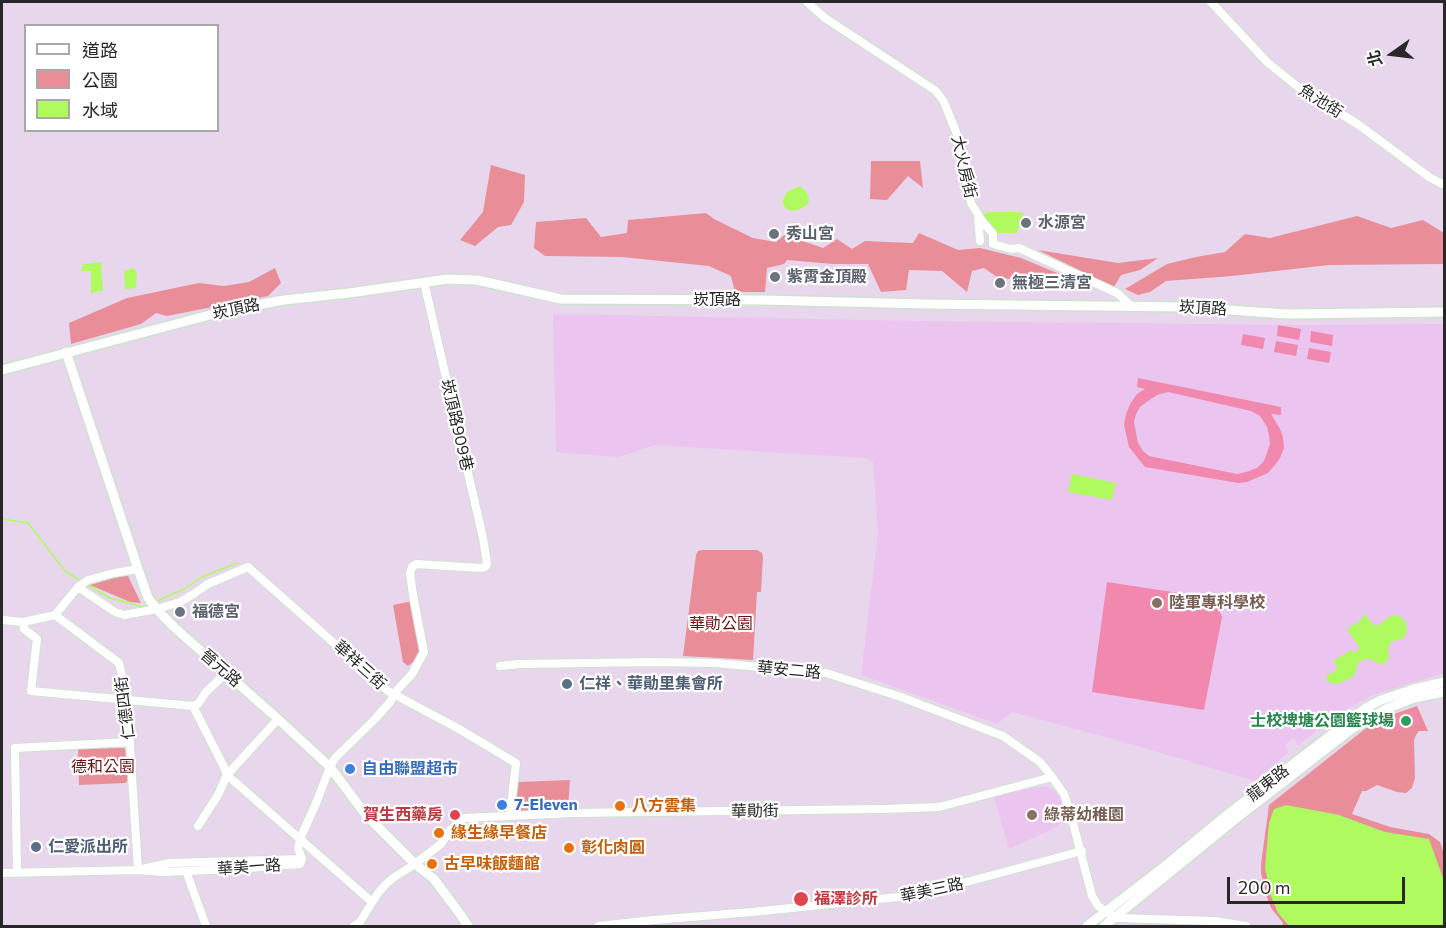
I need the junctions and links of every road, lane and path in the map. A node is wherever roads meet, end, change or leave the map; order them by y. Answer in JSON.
{"nodes":[{"id":1,"x":807,"y":2,"type":"edge"},
{"id":2,"x":1211,"y":2,"type":"edge"},
{"id":3,"x":1444,"y":183,"type":"edge"},
{"id":4,"x":978,"y":213,"type":"junction"},
{"id":5,"x":980,"y":241,"type":"dead end"},
{"id":6,"x":424,"y":282,"type":"junction"},
{"id":7,"x":1131,"y":306,"type":"junction"},
{"id":8,"x":1444,"y":312,"type":"edge"},
{"id":9,"x":66,"y":352,"type":"junction"},
{"id":10,"x":2,"y":370,"type":"edge"},
{"id":11,"x":138,"y":569,"type":"junction"},
{"id":12,"x":78,"y":587,"type":"junction"},
{"id":13,"x":157,"y":609,"type":"junction"},
{"id":14,"x":55,"y":615,"type":"junction"},
{"id":15,"x":2,"y":620,"type":"edge"},
{"id":16,"x":23,"y":622,"type":"junction"},
{"id":17,"x":500,"y":666,"type":"dead end"},
{"id":18,"x":226,"y":673,"type":"junction"},
{"id":19,"x":1444,"y":682,"type":"edge"},
{"id":20,"x":1444,"y":692,"type":"edge"},
{"id":21,"x":395,"y":694,"type":"junction"},
{"id":22,"x":127,"y":699,"type":"junction"},
{"id":23,"x":193,"y":705,"type":"junction"},
{"id":24,"x":1369,"y":712,"type":"junction"},
{"id":25,"x":278,"y":719,"type":"junction"},
{"id":26,"x":130,"y":742,"type":"junction"},
{"id":27,"x":330,"y":767,"type":"junction"},
{"id":28,"x":227,"y":775,"type":"junction"},
{"id":29,"x":1052,"y":777,"type":"junction"},
{"id":30,"x":510,"y":815,"type":"junction"},
{"id":31,"x":198,"y":826,"type":"dead end"},
{"id":32,"x":300,"y":839,"type":"junction"},
{"id":33,"x":1082,"y":851,"type":"junction"},
{"id":34,"x":302,"y":859,"type":"junction"},
{"id":35,"x":415,"y":864,"type":"junction"},
{"id":36,"x":138,"y":870,"type":"junction"},
{"id":37,"x":186,"y":871,"type":"junction"},
{"id":38,"x":17,"y":872,"type":"junction"},
{"id":39,"x":2,"y":873,"type":"edge"},
{"id":40,"x":372,"y":902,"type":"junction"},
{"id":41,"x":1106,"y":911,"type":"junction"},
{"id":42,"x":1116,"y":918,"type":"junction"},
{"id":43,"x":206,"y":927,"type":"edge"},
{"id":44,"x":354,"y":927,"type":"edge"},
{"id":45,"x":468,"y":927,"type":"edge"},
{"id":46,"x":599,"y":927,"type":"edge"},
{"id":47,"x":1087,"y":927,"type":"edge"},
{"id":48,"x":1104,"y":927,"type":"edge"},
{"id":49,"x":1246,"y":927,"type":"edge"}],
"edges":[{"from":1,"to":4,"type":"street","name":"大火房街"},
{"from":2,"to":3,"type":"street","name":"魚池街"},
{"from":4,"to":5,"type":"street"},
{"from":4,"to":7,"type":"street","name":"大火房街"},
{"from":6,"to":7,"type":"street","name":"崁頂路"},
{"from":6,"to":9,"type":"street","name":"崁頂路"},
{"from":6,"to":21,"type":"street","name":"崁頂路909巷"},
{"from":7,"to":8,"type":"street","name":"崁頂路"},
{"from":9,"to":10,"type":"street","name":"崁頂路"},
{"from":9,"to":11,"type":"street","name":"晉元路"},
{"from":11,"to":12,"type":"street"},
{"from":11,"to":13,"type":"street","name":"晉元路"},
{"from":12,"to":13,"type":"street"},
{"from":12,"to":14,"type":"street"},
{"from":13,"to":18,"type":"street","name":"晉元路"},
{"from":13,"to":21,"type":"street","name":"華祥三街"},
{"from":14,"to":16,"type":"street"},
{"from":14,"to":22,"type":"street","name":"仁德四街"},
{"from":15,"to":16,"type":"street"},
{"from":16,"to":22,"type":"street"},
{"from":17,"to":29,"type":"street","name":"華安二路"},
{"from":18,"to":23,"type":"street"},
{"from":18,"to":25,"type":"street","name":"晉元路"},
{"from":19,"to":24,"type":"street","name":"龍東路"},
{"from":20,"to":24,"type":"street","name":"龍東路"},
{"from":21,"to":27,"type":"street"},
{"from":21,"to":30,"type":"street","name":"華祥三街"},
{"from":22,"to":23,"type":"street"},
{"from":22,"to":26,"type":"street","name":"仁德四街"},
{"from":23,"to":28,"type":"street"},
{"from":24,"to":41,"type":"street","name":"龍東路"},
{"from":24,"to":42,"type":"street","name":"龍東路"},
{"from":25,"to":27,"type":"street","name":"晉元路"},
{"from":25,"to":28,"type":"street"},
{"from":26,"to":36,"type":"street","name":"仁德四街"},
{"from":26,"to":38,"type":"street"},
{"from":27,"to":32,"type":"street"},
{"from":27,"to":35,"type":"street","name":"晉元路"},
{"from":28,"to":31,"type":"street"},
{"from":28,"to":32,"type":"street"},
{"from":29,"to":30,"type":"street","name":"華勛街"},
{"from":29,"to":33,"type":"street"},
{"from":30,"to":35,"type":"street","name":"華勛街"},
{"from":32,"to":34,"type":"street"},
{"from":32,"to":40,"type":"street"},
{"from":33,"to":41,"type":"street"},
{"from":33,"to":46,"type":"street","name":"華美三路"},
{"from":34,"to":36,"type":"street","name":"華美一路"},
{"from":34,"to":37,"type":"street","name":"華美一路"},
{"from":35,"to":40,"type":"street","name":"華勛街"},
{"from":35,"to":45,"type":"street","name":"晉元路"},
{"from":36,"to":37,"type":"street","name":"華美一路"},
{"from":36,"to":38,"type":"street","name":"華美一路"},
{"from":37,"to":43,"type":"street"},
{"from":38,"to":39,"type":"street","name":"華美一路"},
{"from":40,"to":44,"type":"street","name":"華勛街"},
{"from":41,"to":42,"type":"street"},
{"from":41,"to":47,"type":"street","name":"龍東路"},
{"from":42,"to":48,"type":"street","name":"龍東路"},
{"from":42,"to":49,"type":"street"}]}
